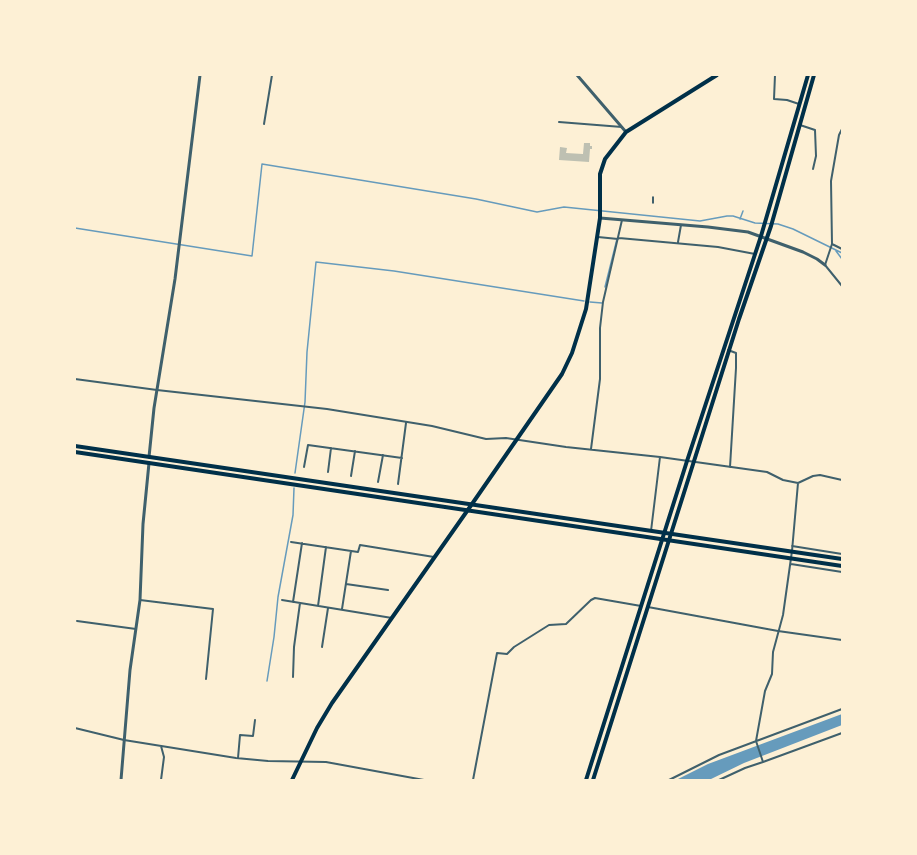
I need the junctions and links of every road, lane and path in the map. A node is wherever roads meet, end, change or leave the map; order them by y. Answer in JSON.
{"nodes":[{"id":1,"x":200,"y":75,"type":"edge"},
{"id":2,"x":273,"y":75,"type":"edge"},
{"id":3,"x":577,"y":75,"type":"edge"},
{"id":4,"x":717,"y":75,"type":"edge"},
{"id":5,"x":775,"y":75,"type":"edge"},
{"id":6,"x":808,"y":75,"type":"edge"},
{"id":7,"x":814,"y":75,"type":"edge"},
{"id":8,"x":710,"y":77,"type":"edge"},
{"id":9,"x":800,"y":104,"type":"junction"},
{"id":10,"x":559,"y":122,"type":"dead end"},
{"id":11,"x":264,"y":124,"type":"dead end"},
{"id":12,"x":801,"y":125,"type":"junction"},
{"id":13,"x":622,"y":127,"type":"junction"},
{"id":14,"x":842,"y":129,"type":"edge"},
{"id":15,"x":626,"y":132,"type":"junction"},
{"id":16,"x":813,"y":169,"type":"dead end"},
{"id":17,"x":653,"y":197,"type":"dead end"},
{"id":18,"x":653,"y":203,"type":"dead end"},
{"id":19,"x":601,"y":217,"type":"junction"},
{"id":20,"x":622,"y":220,"type":"junction"},
{"id":21,"x":681,"y":225,"type":"junction"},
{"id":22,"x":761,"y":236,"type":"junction"},
{"id":23,"x":598,"y":237,"type":"junction"},
{"id":24,"x":767,"y":238,"type":"junction"},
{"id":25,"x":618,"y":239,"type":"junction"},
{"id":26,"x":678,"y":242,"type":"junction"},
{"id":27,"x":832,"y":245,"type":"junction"},
{"id":28,"x":842,"y":249,"type":"edge"},
{"id":29,"x":755,"y":254,"type":"junction"},
{"id":30,"x":825,"y":265,"type":"junction"},
{"id":31,"x":842,"y":286,"type":"edge"},
{"id":32,"x":727,"y":350,"type":"junction"},
{"id":33,"x":75,"y":379,"type":"edge"},
{"id":34,"x":157,"y":390,"type":"junction"},
{"id":35,"x":406,"y":423,"type":"junction"},
{"id":36,"x":516,"y":440,"type":"junction"},
{"id":37,"x":75,"y":446,"type":"edge"},
{"id":38,"x":331,"y":448,"type":"junction"},
{"id":39,"x":591,"y":449,"type":"junction"},
{"id":40,"x":355,"y":451,"type":"junction"},
{"id":41,"x":75,"y":452,"type":"edge"},
{"id":42,"x":382,"y":455,"type":"junction"},
{"id":43,"x":149,"y":457,"type":"junction"},
{"id":44,"x":660,"y":457,"type":"junction"},
{"id":45,"x":402,"y":458,"type":"junction"},
{"id":46,"x":687,"y":461,"type":"junction"},
{"id":47,"x":694,"y":462,"type":"junction"},
{"id":48,"x":149,"y":463,"type":"junction"},
{"id":49,"x":304,"y":467,"type":"dead end"},
{"id":50,"x":730,"y":467,"type":"junction"},
{"id":51,"x":328,"y":472,"type":"dead end"},
{"id":52,"x":351,"y":476,"type":"dead end"},
{"id":53,"x":842,"y":480,"type":"edge"},
{"id":54,"x":378,"y":482,"type":"dead end"},
{"id":55,"x":798,"y":483,"type":"junction"},
{"id":56,"x":398,"y":484,"type":"dead end"},
{"id":57,"x":472,"y":504,"type":"junction"},
{"id":58,"x":469,"y":509,"type":"junction"},
{"id":59,"x":651,"y":531,"type":"junction"},
{"id":60,"x":665,"y":532,"type":"junction"},
{"id":61,"x":672,"y":534,"type":"junction"},
{"id":62,"x":662,"y":540,"type":"junction"},
{"id":63,"x":670,"y":541,"type":"junction"},
{"id":64,"x":291,"y":542,"type":"dead end"},
{"id":65,"x":302,"y":543,"type":"junction"},
{"id":66,"x":326,"y":547,"type":"junction"},
{"id":67,"x":792,"y":549,"type":"junction"},
{"id":68,"x":351,"y":551,"type":"junction"},
{"id":69,"x":842,"y":554,"type":"edge"},
{"id":70,"x":434,"y":557,"type":"junction"},
{"id":71,"x":791,"y":558,"type":"junction"},
{"id":72,"x":842,"y":559,"type":"edge"},
{"id":73,"x":791,"y":564,"type":"junction"},
{"id":74,"x":842,"y":566,"type":"edge"},
{"id":75,"x":842,"y":572,"type":"edge"},
{"id":76,"x":346,"y":584,"type":"junction"},
{"id":77,"x":388,"y":590,"type":"dead end"},
{"id":78,"x":140,"y":600,"type":"junction"},
{"id":79,"x":282,"y":600,"type":"dead end"},
{"id":80,"x":293,"y":602,"type":"junction"},
{"id":81,"x":300,"y":603,"type":"junction"},
{"id":82,"x":318,"y":606,"type":"junction"},
{"id":83,"x":641,"y":606,"type":"junction"},
{"id":84,"x":648,"y":607,"type":"junction"},
{"id":85,"x":328,"y":608,"type":"junction"},
{"id":86,"x":342,"y":609,"type":"junction"},
{"id":87,"x":392,"y":618,"type":"junction"},
{"id":88,"x":77,"y":621,"type":"dead end"},
{"id":89,"x":136,"y":628,"type":"junction"},
{"id":90,"x":778,"y":631,"type":"junction"},
{"id":91,"x":842,"y":640,"type":"edge"},
{"id":92,"x":322,"y":647,"type":"dead end"},
{"id":93,"x":293,"y":677,"type":"dead end"},
{"id":94,"x":206,"y":679,"type":"dead end"},
{"id":95,"x":842,"y":709,"type":"edge"},
{"id":96,"x":255,"y":720,"type":"dead end"},
{"id":97,"x":75,"y":728,"type":"edge"},
{"id":98,"x":842,"y":733,"type":"edge"},
{"id":99,"x":124,"y":740,"type":"junction"},
{"id":100,"x":756,"y":741,"type":"junction"},
{"id":101,"x":161,"y":746,"type":"junction"},
{"id":102,"x":238,"y":758,"type":"junction"},
{"id":103,"x":302,"y":761,"type":"junction"},
{"id":104,"x":762,"y":761,"type":"junction"},
{"id":105,"x":121,"y":780,"type":"edge"},
{"id":106,"x":161,"y":780,"type":"edge"},
{"id":107,"x":292,"y":780,"type":"edge"},
{"id":108,"x":424,"y":780,"type":"edge"},
{"id":109,"x":473,"y":780,"type":"edge"},
{"id":110,"x":586,"y":780,"type":"edge"},
{"id":111,"x":593,"y":780,"type":"edge"},
{"id":112,"x":669,"y":780,"type":"edge"},
{"id":113,"x":719,"y":780,"type":"edge"}],
"edges":[{"from":1,"to":34,"type":"street"},
{"from":2,"to":11,"type":"street"},
{"from":3,"to":13,"type":"street"},
{"from":4,"to":8,"type":"main road"},
{"from":5,"to":9,"type":"street"},
{"from":6,"to":9,"type":"main road"},
{"from":7,"to":12,"type":"main road"},
{"from":8,"to":15,"type":"main road"},
{"from":9,"to":22,"type":"main road"},
{"from":10,"to":13,"type":"street"},
{"from":12,"to":16,"type":"street"},
{"from":12,"to":24,"type":"main road"},
{"from":13,"to":15,"type":"street"},
{"from":14,"to":27,"type":"street"},
{"from":15,"to":19,"type":"main road"},
{"from":17,"to":18,"type":"path"},
{"from":19,"to":20,"type":"street"},
{"from":19,"to":23,"type":"main road"},
{"from":20,"to":21,"type":"street"},
{"from":20,"to":25,"type":"street"},
{"from":21,"to":22,"type":"street"},
{"from":21,"to":26,"type":"street"},
{"from":22,"to":24,"type":"street"},
{"from":22,"to":29,"type":"main road"},
{"from":23,"to":25,"type":"street"},
{"from":23,"to":36,"type":"main road"},
{"from":24,"to":30,"type":"street"},
{"from":24,"to":32,"type":"main road"},
{"from":25,"to":26,"type":"street"},
{"from":25,"to":39,"type":"street"},
{"from":26,"to":29,"type":"street"},
{"from":27,"to":28,"type":"street"},
{"from":27,"to":30,"type":"street"},
{"from":29,"to":32,"type":"main road"},
{"from":30,"to":31,"type":"street"},
{"from":32,"to":46,"type":"main road"},
{"from":32,"to":47,"type":"main road"},
{"from":32,"to":50,"type":"street"},
{"from":33,"to":34,"type":"street"},
{"from":34,"to":35,"type":"street"},
{"from":34,"to":43,"type":"street"},
{"from":35,"to":36,"type":"street"},
{"from":35,"to":45,"type":"street"},
{"from":36,"to":39,"type":"street"},
{"from":36,"to":57,"type":"main road"},
{"from":37,"to":43,"type":"main road"},
{"from":38,"to":40,"type":"street"},
{"from":38,"to":49,"type":"street"},
{"from":38,"to":51,"type":"street"},
{"from":39,"to":44,"type":"street"},
{"from":40,"to":42,"type":"street"},
{"from":40,"to":52,"type":"street"},
{"from":41,"to":48,"type":"main road"},
{"from":42,"to":45,"type":"street"},
{"from":42,"to":54,"type":"street"},
{"from":43,"to":48,"type":"street"},
{"from":43,"to":57,"type":"main road"},
{"from":44,"to":46,"type":"street"},
{"from":44,"to":59,"type":"street"},
{"from":45,"to":56,"type":"street"},
{"from":46,"to":47,"type":"street"},
{"from":46,"to":60,"type":"main road"},
{"from":47,"to":50,"type":"street"},
{"from":47,"to":61,"type":"main road"},
{"from":48,"to":58,"type":"main road"},
{"from":48,"to":78,"type":"street"},
{"from":50,"to":55,"type":"street"},
{"from":53,"to":55,"type":"street"},
{"from":55,"to":67,"type":"street"},
{"from":57,"to":58,"type":"main road"},
{"from":57,"to":59,"type":"main road"},
{"from":58,"to":62,"type":"main road"},
{"from":58,"to":70,"type":"main road"},
{"from":59,"to":60,"type":"main road"},
{"from":60,"to":61,"type":"main road"},
{"from":60,"to":62,"type":"main road"},
{"from":61,"to":63,"type":"main road"},
{"from":61,"to":67,"type":"main road"},
{"from":62,"to":63,"type":"main road"},
{"from":62,"to":83,"type":"main road"},
{"from":63,"to":71,"type":"main road"},
{"from":63,"to":84,"type":"main road"},
{"from":64,"to":65,"type":"street"},
{"from":65,"to":66,"type":"street"},
{"from":65,"to":80,"type":"street"},
{"from":66,"to":68,"type":"street"},
{"from":66,"to":82,"type":"street"},
{"from":67,"to":69,"type":"street"},
{"from":67,"to":71,"type":"street"},
{"from":67,"to":72,"type":"main road"},
{"from":68,"to":70,"type":"street"},
{"from":68,"to":76,"type":"street"},
{"from":70,"to":87,"type":"main road"},
{"from":71,"to":73,"type":"street"},
{"from":71,"to":74,"type":"main road"},
{"from":73,"to":75,"type":"street"},
{"from":73,"to":90,"type":"street"},
{"from":76,"to":77,"type":"street"},
{"from":76,"to":86,"type":"street"},
{"from":78,"to":89,"type":"street"},
{"from":78,"to":94,"type":"street"},
{"from":79,"to":80,"type":"street"},
{"from":80,"to":81,"type":"street"},
{"from":81,"to":82,"type":"street"},
{"from":81,"to":93,"type":"street"},
{"from":82,"to":85,"type":"street"},
{"from":83,"to":109,"type":"street"},
{"from":83,"to":110,"type":"main road"},
{"from":84,"to":90,"type":"street"},
{"from":84,"to":111,"type":"main road"},
{"from":85,"to":86,"type":"street"},
{"from":85,"to":92,"type":"street"},
{"from":86,"to":87,"type":"street"},
{"from":87,"to":103,"type":"main road"},
{"from":88,"to":89,"type":"street"},
{"from":89,"to":99,"type":"street"},
{"from":90,"to":91,"type":"street"},
{"from":90,"to":100,"type":"street"},
{"from":95,"to":100,"type":"street"},
{"from":96,"to":102,"type":"street"},
{"from":97,"to":99,"type":"street"},
{"from":98,"to":104,"type":"street"},
{"from":99,"to":101,"type":"street"},
{"from":99,"to":105,"type":"street"},
{"from":100,"to":104,"type":"street"},
{"from":100,"to":112,"type":"street"},
{"from":101,"to":102,"type":"street"},
{"from":101,"to":106,"type":"street"},
{"from":102,"to":103,"type":"street"},
{"from":103,"to":107,"type":"main road"},
{"from":103,"to":108,"type":"street"},
{"from":104,"to":113,"type":"street"}]}
